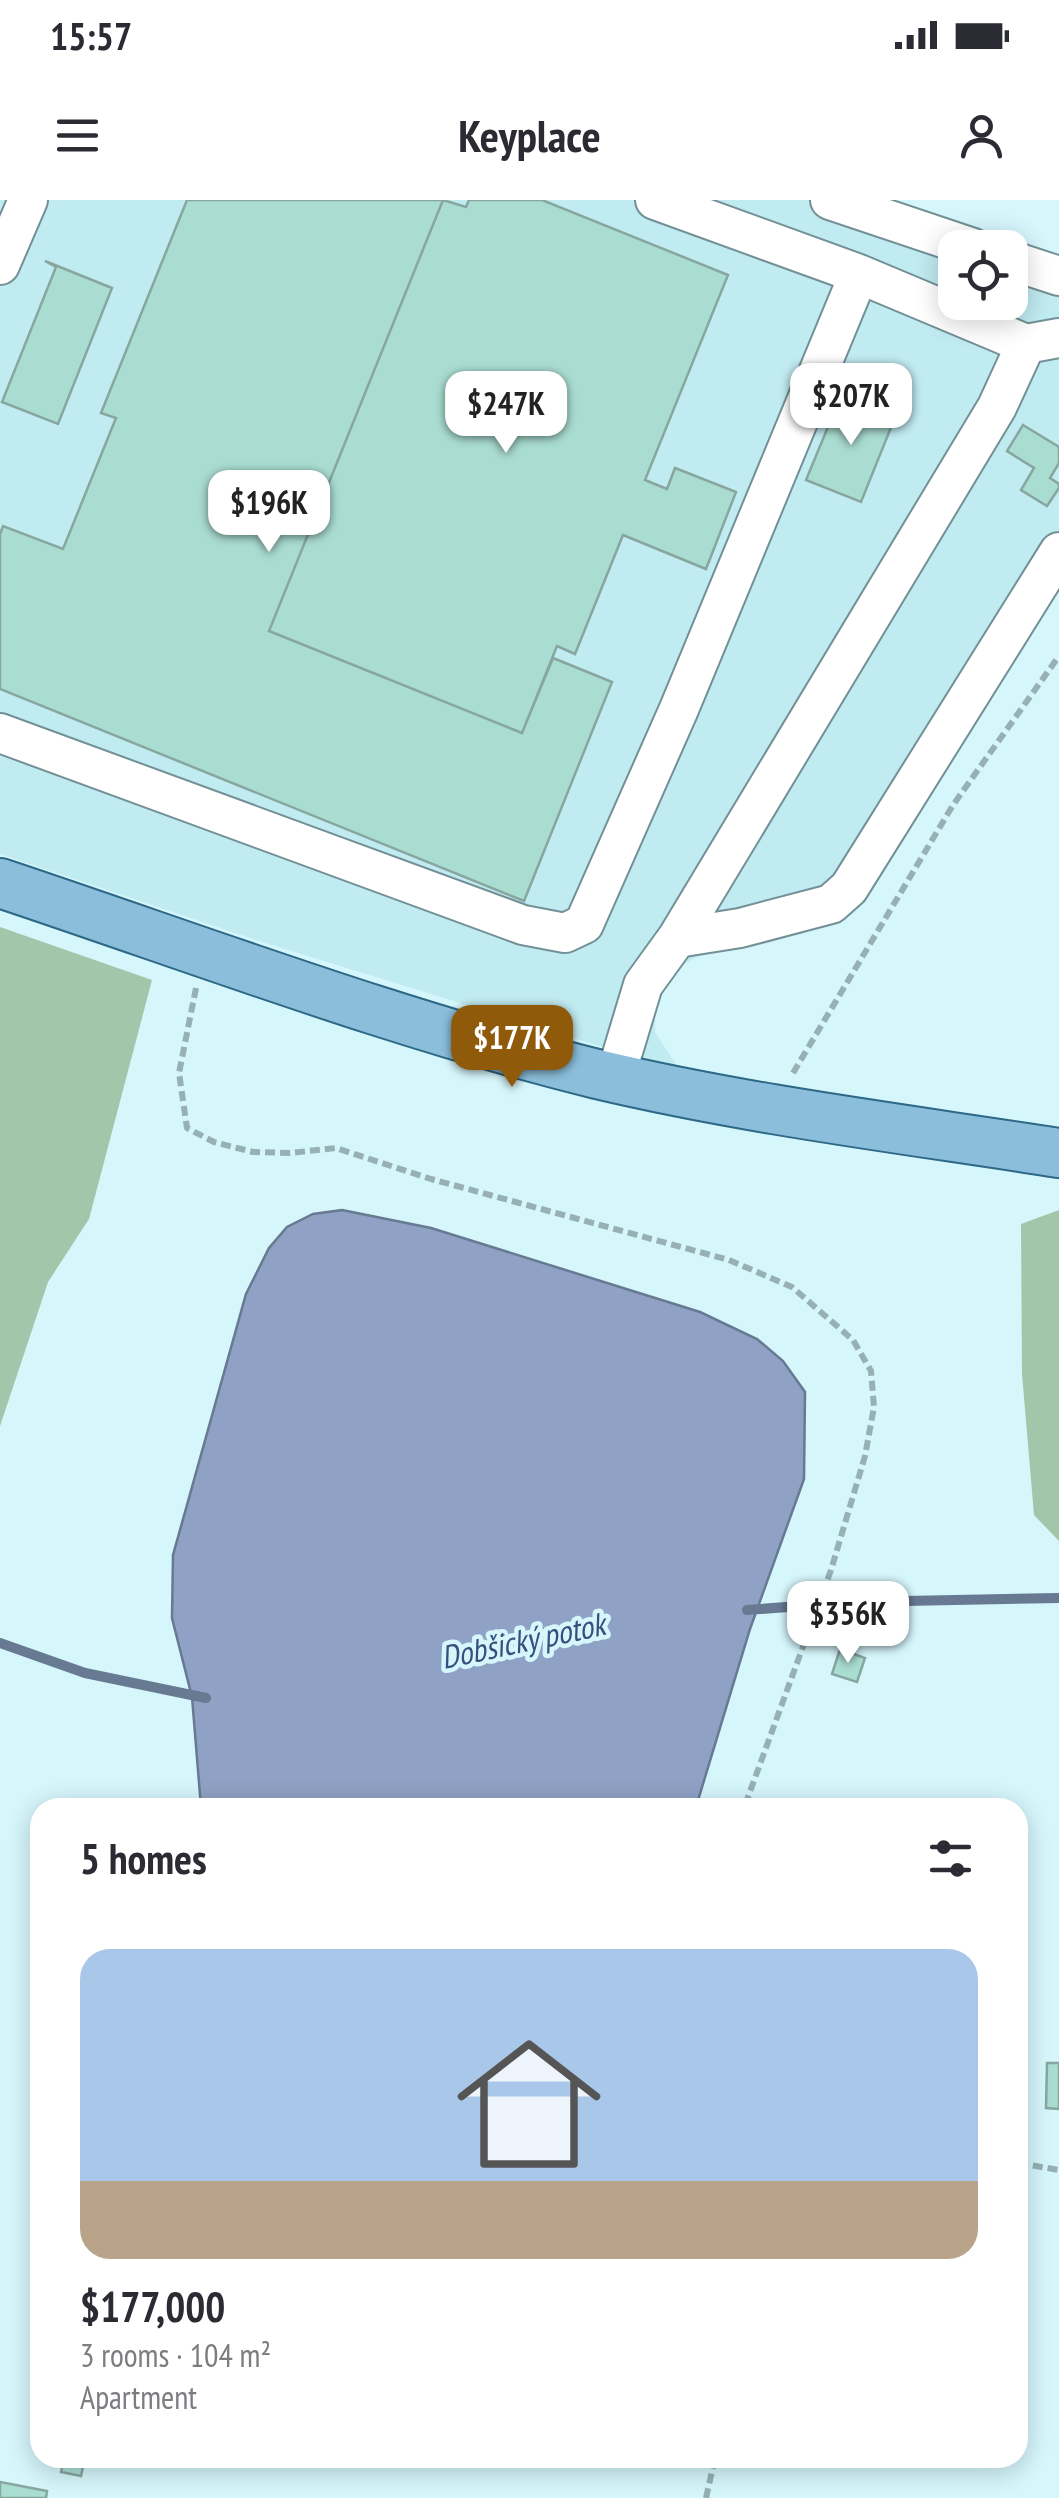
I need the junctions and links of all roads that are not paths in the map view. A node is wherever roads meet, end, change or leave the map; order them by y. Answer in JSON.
{"nodes":[{"id":1,"x":28,"y":200,"type":"edge"},
{"id":2,"x":656,"y":200,"type":"edge"},
{"id":3,"x":830,"y":200,"type":"edge"},
{"id":4,"x":938,"y":237,"type":"edge"},
{"id":5,"x":0,"y":265,"type":"edge"},
{"id":6,"x":1028,"y":266,"type":"edge"},
{"id":7,"x":858,"y":274,"type":"junction"},
{"id":8,"x":1059,"y":276,"type":"edge"},
{"id":9,"x":1042,"y":341,"type":"edge"},
{"id":10,"x":1059,"y":552,"type":"edge"},
{"id":11,"x":0,"y":733,"type":"edge"},
{"id":12,"x":0,"y":884,"type":"edge"},
{"id":13,"x":677,"y":938,"type":"junction"},
{"id":14,"x":615,"y":1078,"type":"junction"},
{"id":15,"x":1059,"y":1153,"type":"edge"}],
"edges":[{"from":1,"to":5,"type":"lane"},
{"from":2,"to":7,"type":"lane"},
{"from":3,"to":4,"type":"lane"},
{"from":6,"to":8,"type":"lane"},
{"from":7,"to":9,"type":"lane"},
{"from":7,"to":11,"type":"lane"},
{"from":9,"to":13,"type":"lane"},
{"from":10,"to":13,"type":"lane"},
{"from":12,"to":14,"type":"main road"},
{"from":13,"to":14,"type":"lane"},
{"from":14,"to":15,"type":"main road"}]}
